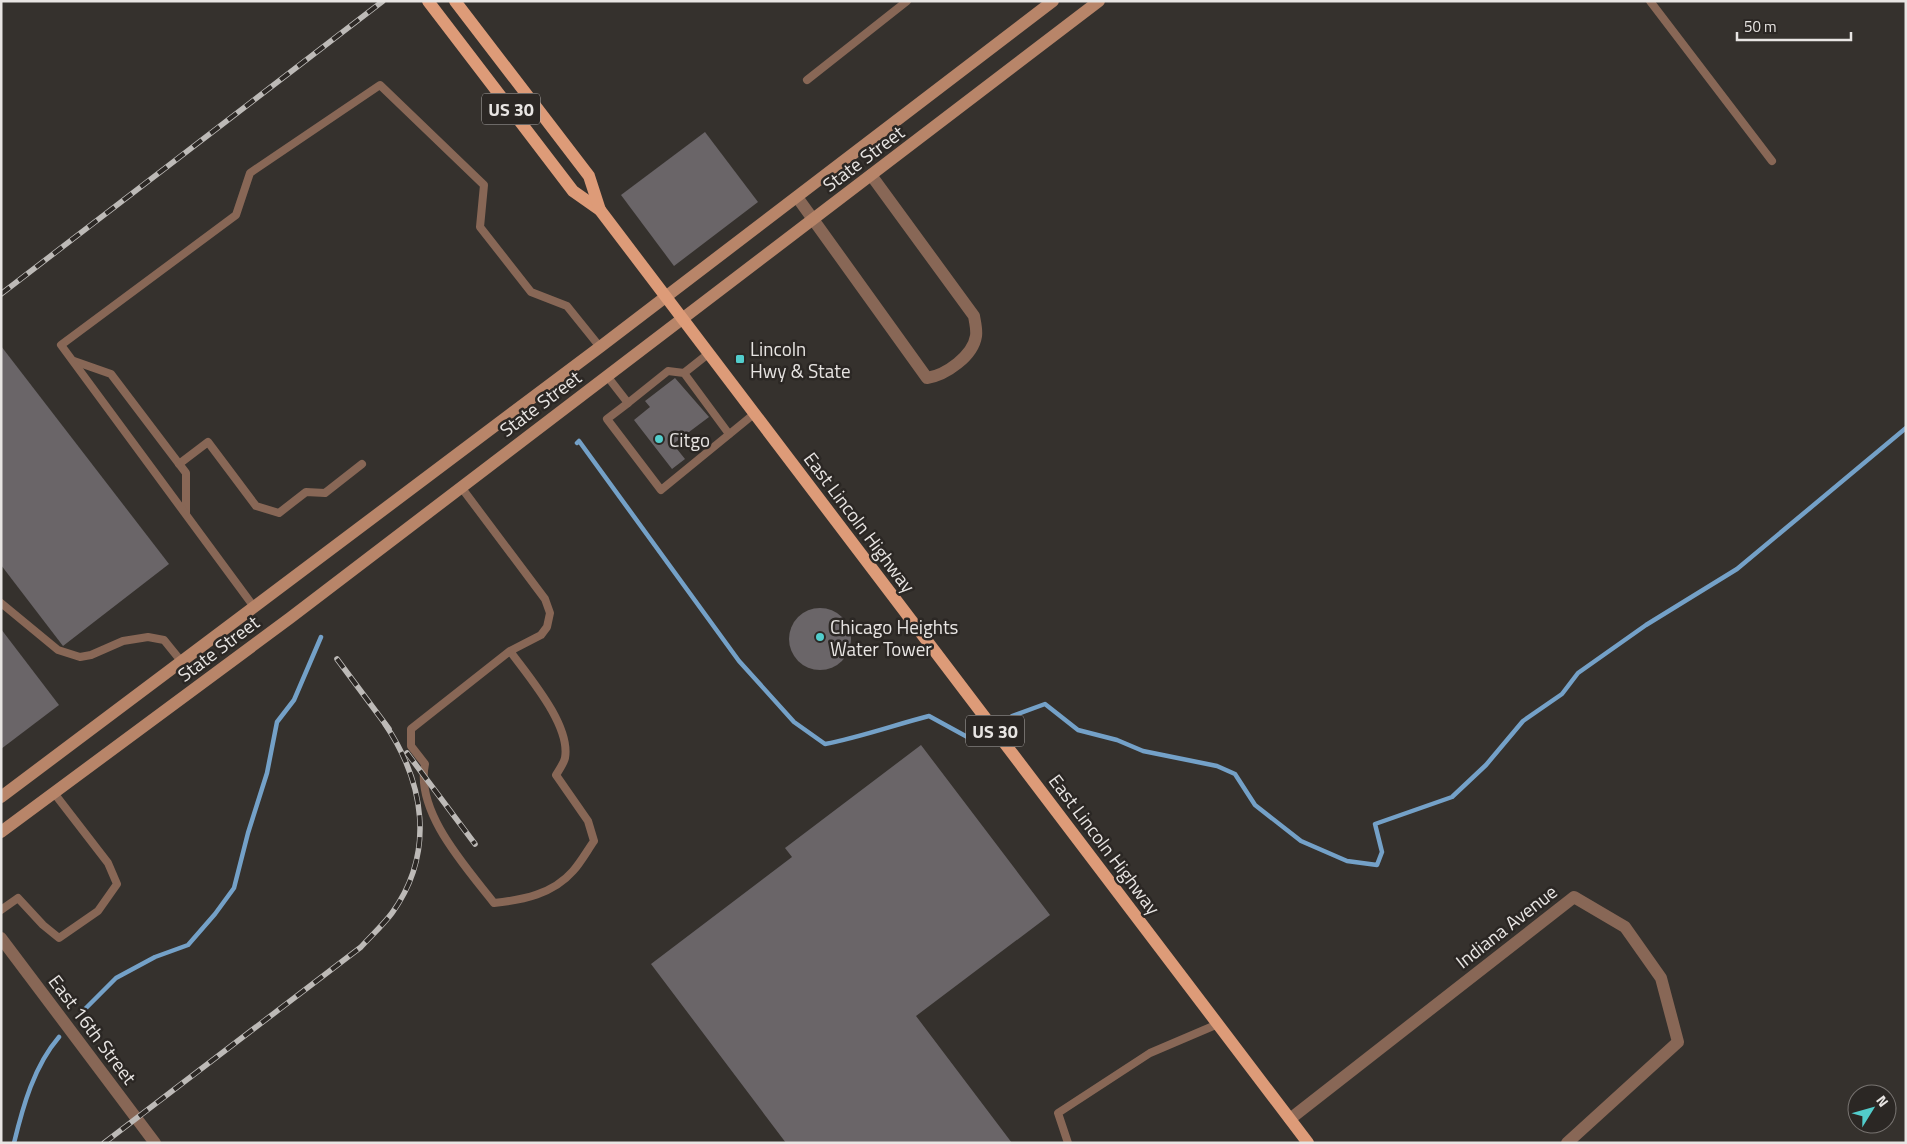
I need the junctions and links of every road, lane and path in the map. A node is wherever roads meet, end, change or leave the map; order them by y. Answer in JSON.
{"nodes":[{"id":1,"x":428,"y":1,"type":"edge"},
{"id":2,"x":455,"y":1,"type":"edge"},
{"id":3,"x":907,"y":1,"type":"edge"},
{"id":4,"x":1053,"y":1,"type":"edge"},
{"id":5,"x":1099,"y":1,"type":"edge"},
{"id":6,"x":1650,"y":1,"type":"edge"},
{"id":7,"x":807,"y":80,"type":"dead end"},
{"id":8,"x":1772,"y":161,"type":"dead end"},
{"id":9,"x":871,"y":175,"type":"junction"},
{"id":10,"x":798,"y":197,"type":"junction"},
{"id":11,"x":600,"y":210,"type":"junction"},
{"id":12,"x":814,"y":220,"type":"junction"},
{"id":13,"x":666,"y":297,"type":"junction"},
{"id":14,"x":682,"y":318,"type":"junction"},
{"id":15,"x":600,"y":347,"type":"junction"},
{"id":16,"x":708,"y":354,"type":"junction"},
{"id":17,"x":74,"y":361,"type":"junction"},
{"id":18,"x":684,"y":374,"type":"junction"},
{"id":19,"x":607,"y":376,"type":"junction"},
{"id":20,"x":628,"y":403,"type":"junction"},
{"id":21,"x":754,"y":414,"type":"junction"},
{"id":22,"x":729,"y":434,"type":"junction"},
{"id":23,"x":179,"y":464,"type":"junction"},
{"id":24,"x":362,"y":464,"type":"dead end"},
{"id":25,"x":461,"y":487,"type":"junction"},
{"id":26,"x":186,"y":514,"type":"junction"},
{"id":27,"x":1,"y":603,"type":"edge"},
{"id":28,"x":254,"y":607,"type":"junction"},
{"id":29,"x":510,"y":651,"type":"junction"},
{"id":30,"x":182,"y":661,"type":"junction"},
{"id":31,"x":54,"y":793,"type":"junction"},
{"id":32,"x":1,"y":797,"type":"edge"},
{"id":33,"x":1,"y":832,"type":"edge"},
{"id":34,"x":1,"y":910,"type":"edge"},
{"id":35,"x":1,"y":938,"type":"edge"},
{"id":36,"x":1218,"y":1024,"type":"junction"},
{"id":37,"x":1290,"y":1119,"type":"junction"},
{"id":38,"x":155,"y":1143,"type":"edge"},
{"id":39,"x":1068,"y":1143,"type":"edge"},
{"id":40,"x":1308,"y":1143,"type":"edge"},
{"id":41,"x":1567,"y":1143,"type":"edge"}],
"edges":[{"from":1,"to":11,"type":"main road","name":"East Lincoln Highway","number":"US 30"},
{"from":2,"to":11,"type":"main road","name":"East Lincoln Highway","number":"US 30"},
{"from":3,"to":7,"type":"lane"},
{"from":4,"to":10,"type":"street","name":"State Street"},
{"from":5,"to":9,"type":"street","name":"State Street"},
{"from":6,"to":8,"type":"lane"},
{"from":9,"to":12,"type":"street","name":"State Street"},
{"from":9,"to":12,"type":"street"},
{"from":10,"to":12,"type":"street"},
{"from":10,"to":13,"type":"street","name":"State Street"},
{"from":11,"to":13,"type":"main road","name":"East Lincoln Highway","number":"US 30"},
{"from":12,"to":14,"type":"street","name":"State Street"},
{"from":13,"to":14,"type":"main road","name":"East Lincoln Highway","number":"US 30"},
{"from":13,"to":15,"type":"street","name":"State Street"},
{"from":14,"to":16,"type":"main road","name":"East Lincoln Highway","number":"US 30"},
{"from":14,"to":19,"type":"street","name":"State Street"},
{"from":15,"to":17,"type":"lane"},
{"from":15,"to":28,"type":"street","name":"State Street"},
{"from":16,"to":18,"type":"lane"},
{"from":16,"to":21,"type":"main road","name":"East Lincoln Highway","number":"US 30"},
{"from":17,"to":23,"type":"lane"},
{"from":17,"to":26,"type":"lane"},
{"from":18,"to":20,"type":"lane"},
{"from":18,"to":22,"type":"lane"},
{"from":19,"to":20,"type":"lane"},
{"from":19,"to":25,"type":"street","name":"State Street"},
{"from":20,"to":22,"type":"lane"},
{"from":21,"to":22,"type":"lane"},
{"from":21,"to":36,"type":"main road","name":"East Lincoln Highway","number":"US 30"},
{"from":23,"to":24,"type":"lane"},
{"from":23,"to":26,"type":"lane"},
{"from":25,"to":29,"type":"lane"},
{"from":25,"to":31,"type":"street","name":"State Street"},
{"from":26,"to":28,"type":"lane"},
{"from":27,"to":30,"type":"lane"},
{"from":28,"to":30,"type":"street","name":"State Street"},
{"from":29,"to":29,"type":"lane"},
{"from":30,"to":32,"type":"street","name":"State Street"},
{"from":31,"to":33,"type":"street","name":"State Street"},
{"from":31,"to":34,"type":"lane"},
{"from":35,"to":38,"type":"street","name":"East 16th Street"},
{"from":36,"to":37,"type":"main road","name":"East Lincoln Highway","number":"US 30"},
{"from":36,"to":39,"type":"lane"},
{"from":37,"to":40,"type":"main road","name":"East Lincoln Highway","number":"US 30"},
{"from":37,"to":41,"type":"street","name":"Indiana Avenue"}]}
